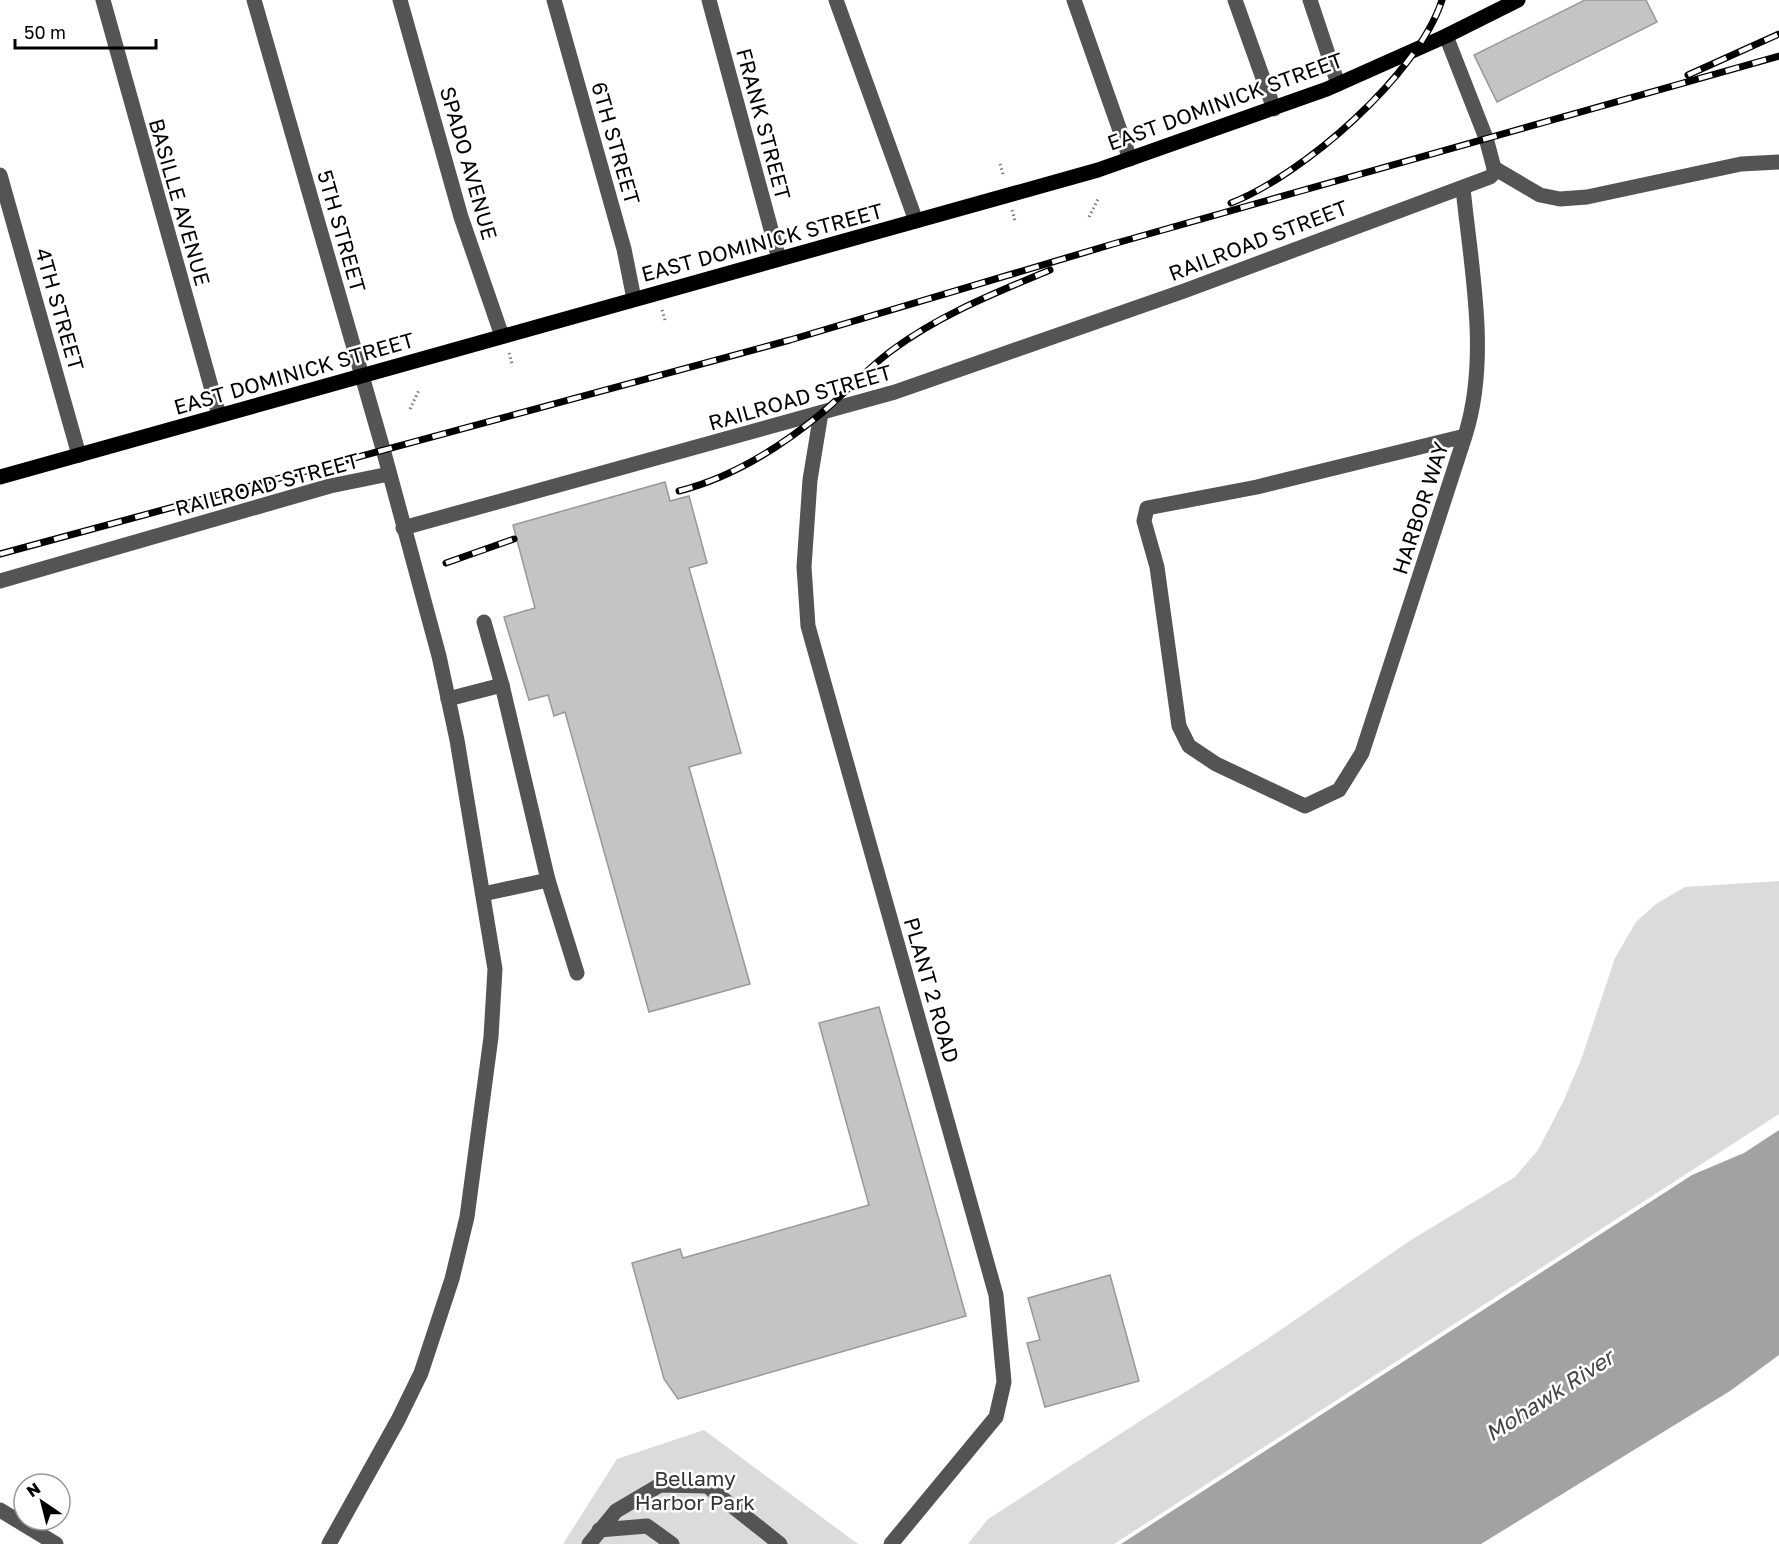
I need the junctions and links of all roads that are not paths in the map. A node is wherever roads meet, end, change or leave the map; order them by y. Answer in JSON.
{"nodes":[{"id":1,"x":103,"y":0,"type":"edge"},
{"id":2,"x":254,"y":0,"type":"edge"},
{"id":3,"x":400,"y":0,"type":"edge"},
{"id":4,"x":554,"y":0,"type":"edge"},
{"id":5,"x":709,"y":0,"type":"edge"},
{"id":6,"x":836,"y":0,"type":"edge"},
{"id":7,"x":1074,"y":0,"type":"edge"},
{"id":8,"x":1235,"y":0,"type":"edge"},
{"id":9,"x":1310,"y":0,"type":"edge"},
{"id":10,"x":1515,"y":1,"type":"edge"},
{"id":11,"x":1446,"y":36,"type":"junction"},
{"id":12,"x":1338,"y":84,"type":"junction"},
{"id":13,"x":1274,"y":109,"type":"junction"},
{"id":14,"x":1130,"y":159,"type":"junction"},
{"id":15,"x":1779,"y":162,"type":"edge"},
{"id":16,"x":1494,"y":168,"type":"junction"},
{"id":17,"x":0,"y":175,"type":"edge"},
{"id":18,"x":1463,"y":188,"type":"junction"},
{"id":19,"x":916,"y":221,"type":"junction"},
{"id":20,"x":779,"y":259,"type":"junction"},
{"id":21,"x":634,"y":299,"type":"junction"},
{"id":22,"x":502,"y":336,"type":"junction"},
{"id":23,"x":361,"y":375,"type":"junction"},
{"id":24,"x":822,"y":413,"type":"junction"},
{"id":25,"x":219,"y":416,"type":"junction"},
{"id":26,"x":1466,"y":436,"type":"junction"},
{"id":27,"x":79,"y":455,"type":"junction"},
{"id":28,"x":389,"y":474,"type":"junction"},
{"id":29,"x":0,"y":477,"type":"edge"},
{"id":30,"x":403,"y":528,"type":"junction"},
{"id":31,"x":0,"y":581,"type":"edge"},
{"id":32,"x":484,"y":622,"type":"dead end"},
{"id":33,"x":502,"y":685,"type":"junction"},
{"id":34,"x":448,"y":699,"type":"junction"},
{"id":35,"x":548,"y":879,"type":"junction"},
{"id":36,"x":483,"y":894,"type":"junction"},
{"id":37,"x":577,"y":973,"type":"dead end"},
{"id":38,"x":0,"y":1510,"type":"edge"},
{"id":39,"x":599,"y":1530,"type":"junction"},
{"id":40,"x":33,"y":1538,"type":"edge"},
{"id":41,"x":56,"y":1544,"type":"edge"},
{"id":42,"x":329,"y":1544,"type":"edge"},
{"id":43,"x":589,"y":1544,"type":"edge"},
{"id":44,"x":672,"y":1544,"type":"edge"},
{"id":45,"x":780,"y":1544,"type":"edge"},
{"id":46,"x":891,"y":1544,"type":"edge"}],
"edges":[{"from":1,"to":25,"type":"street","name":"BASILLE AVENUE"},
{"from":2,"to":23,"type":"street","name":"5TH STREET"},
{"from":3,"to":22,"type":"street","name":"SPADO AVENUE"},
{"from":4,"to":21,"type":"street","name":"6TH STREET"},
{"from":5,"to":20,"type":"street","name":"FRANK STREET"},
{"from":6,"to":19,"type":"street"},
{"from":7,"to":14,"type":"street"},
{"from":8,"to":13,"type":"street"},
{"from":9,"to":12,"type":"street"},
{"from":10,"to":11,"type":"main road","name":"EAST DOMINICK STREET"},
{"from":11,"to":12,"type":"main road","name":"EAST DOMINICK STREET"},
{"from":11,"to":16,"type":"street"},
{"from":12,"to":13,"type":"main road","name":"EAST DOMINICK STREET"},
{"from":13,"to":14,"type":"main road","name":"EAST DOMINICK STREET"},
{"from":14,"to":19,"type":"main road","name":"EAST DOMINICK STREET"},
{"from":15,"to":16,"type":"street"},
{"from":16,"to":18,"type":"street","name":"RAILROAD STREET"},
{"from":17,"to":27,"type":"street","name":"4TH STREET"},
{"from":18,"to":24,"type":"street","name":"RAILROAD STREET"},
{"from":18,"to":26,"type":"street","name":"HARBOR WAY"},
{"from":19,"to":20,"type":"main road","name":"EAST DOMINICK STREET"},
{"from":20,"to":21,"type":"main road","name":"EAST DOMINICK STREET"},
{"from":21,"to":22,"type":"main road","name":"EAST DOMINICK STREET"},
{"from":22,"to":23,"type":"main road","name":"EAST DOMINICK STREET"},
{"from":23,"to":25,"type":"main road","name":"EAST DOMINICK STREET"},
{"from":23,"to":28,"type":"street","name":"5TH STREET"},
{"from":24,"to":30,"type":"street","name":"RAILROAD STREET"},
{"from":24,"to":46,"type":"street","name":"PLANT 2 ROAD"},
{"from":25,"to":27,"type":"main road","name":"EAST DOMINICK STREET"},
{"from":26,"to":26,"type":"street","name":"HARBOR WAY"},
{"from":27,"to":29,"type":"main road","name":"EAST DOMINICK STREET"},
{"from":28,"to":30,"type":"street","name":"RAILROAD STREET"},
{"from":28,"to":31,"type":"street","name":"RAILROAD STREET"},
{"from":30,"to":34,"type":"street"},
{"from":32,"to":33,"type":"street"},
{"from":33,"to":34,"type":"street"},
{"from":33,"to":35,"type":"street"},
{"from":34,"to":36,"type":"street"},
{"from":35,"to":36,"type":"street"},
{"from":35,"to":37,"type":"street"},
{"from":36,"to":42,"type":"street"},
{"from":38,"to":40,"type":"street"},
{"from":39,"to":43,"type":"street"},
{"from":39,"to":44,"type":"street"},
{"from":39,"to":45,"type":"street"},
{"from":40,"to":41,"type":"street"}]}
